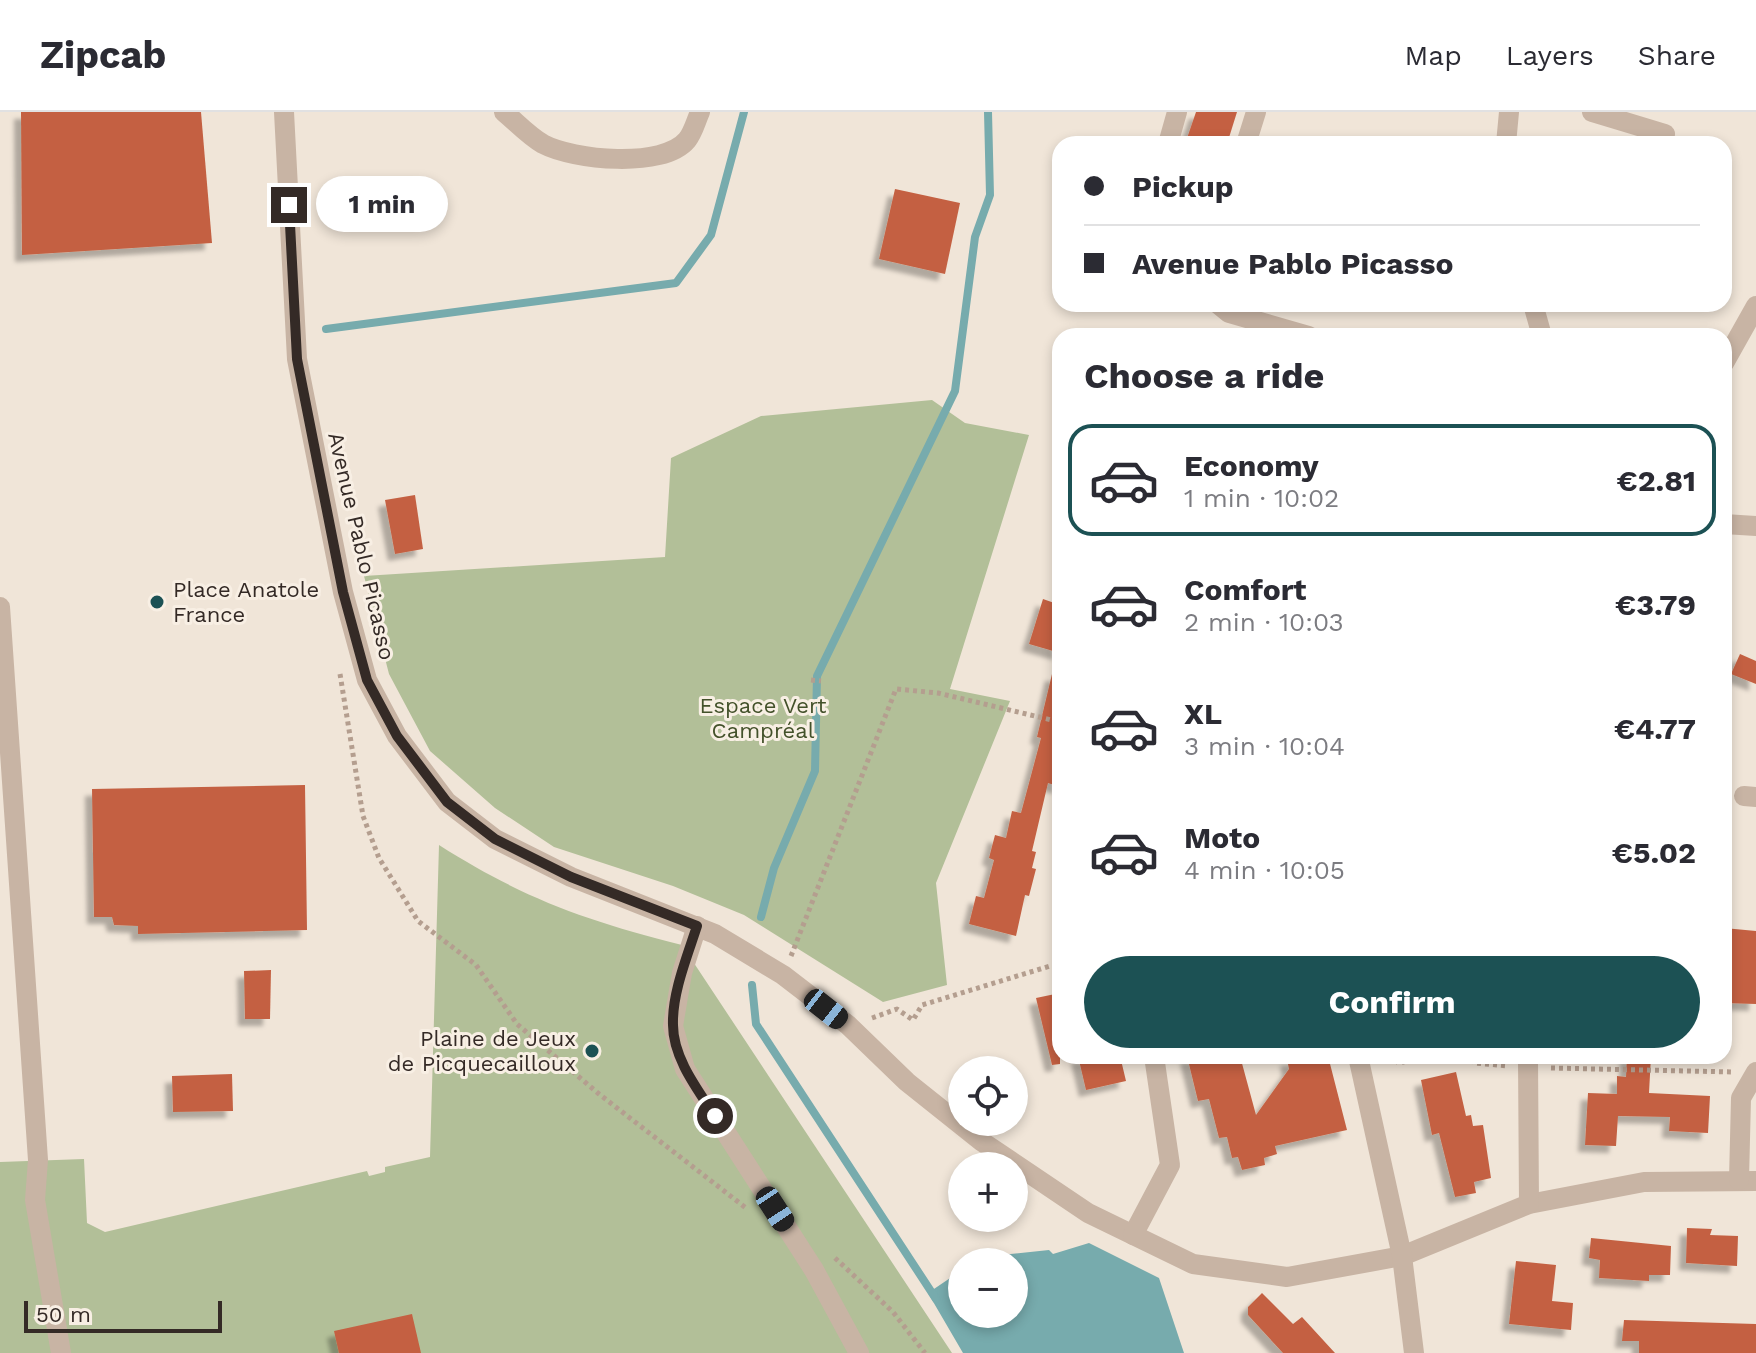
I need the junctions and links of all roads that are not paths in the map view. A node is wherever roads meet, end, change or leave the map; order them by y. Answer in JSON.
{"nodes":[{"id":1,"x":284,"y":112,"type":"edge"},
{"id":2,"x":504,"y":112,"type":"edge"},
{"id":3,"x":700,"y":112,"type":"edge"},
{"id":4,"x":1177,"y":112,"type":"edge"},
{"id":5,"x":1256,"y":112,"type":"edge"},
{"id":6,"x":1509,"y":112,"type":"edge"},
{"id":7,"x":1592,"y":112,"type":"edge"},
{"id":8,"x":1665,"y":134,"type":"dead end"},
{"id":9,"x":1170,"y":136,"type":"edge"},
{"id":10,"x":1248,"y":136,"type":"edge"},
{"id":11,"x":1507,"y":136,"type":"edge"},
{"id":12,"x":1756,"y":306,"type":"edge"},
{"id":13,"x":1228,"y":312,"type":"edge"},
{"id":14,"x":1281,"y":328,"type":"edge"},
{"id":15,"x":1732,"y":349,"type":"edge"},
{"id":16,"x":1732,"y":524,"type":"edge"},
{"id":17,"x":1756,"y":526,"type":"edge"},
{"id":18,"x":0,"y":607,"type":"edge"},
{"id":19,"x":697,"y":926,"type":"junction"},
{"id":20,"x":1155,"y":1064,"type":"edge"},
{"id":21,"x":1360,"y":1064,"type":"edge"},
{"id":22,"x":1528,"y":1064,"type":"road end"},
{"id":23,"x":1755,"y":1072,"type":"edge"},
{"id":24,"x":1748,"y":1181,"type":"edge"},
{"id":25,"x":1529,"y":1204,"type":"junction"},
{"id":26,"x":1133,"y":1235,"type":"junction"},
{"id":27,"x":1402,"y":1256,"type":"junction"},
{"id":28,"x":61,"y":1353,"type":"edge"},
{"id":29,"x":859,"y":1353,"type":"edge"},
{"id":30,"x":1414,"y":1353,"type":"edge"}],
"edges":[{"from":1,"to":19,"type":"street","name":"Avenue Pablo Picasso"},
{"from":2,"to":3,"type":"street"},
{"from":4,"to":9,"type":"street"},
{"from":5,"to":10,"type":"street"},
{"from":6,"to":11,"type":"street"},
{"from":7,"to":8,"type":"street"},
{"from":12,"to":15,"type":"street"},
{"from":13,"to":14,"type":"street"},
{"from":16,"to":17,"type":"street"},
{"from":18,"to":28,"type":"street"},
{"from":19,"to":26,"type":"street","name":"Avenue Pablo Picasso"},
{"from":19,"to":29,"type":"street"},
{"from":20,"to":26,"type":"street"},
{"from":21,"to":27,"type":"street"},
{"from":22,"to":25,"type":"street"},
{"from":23,"to":24,"type":"street"},
{"from":24,"to":25,"type":"street","name":"Avenue Pablo Picasso"},
{"from":25,"to":27,"type":"street","name":"Avenue Pablo Picasso"},
{"from":26,"to":27,"type":"street","name":"Avenue Pablo Picasso"},
{"from":27,"to":30,"type":"street"}]}
